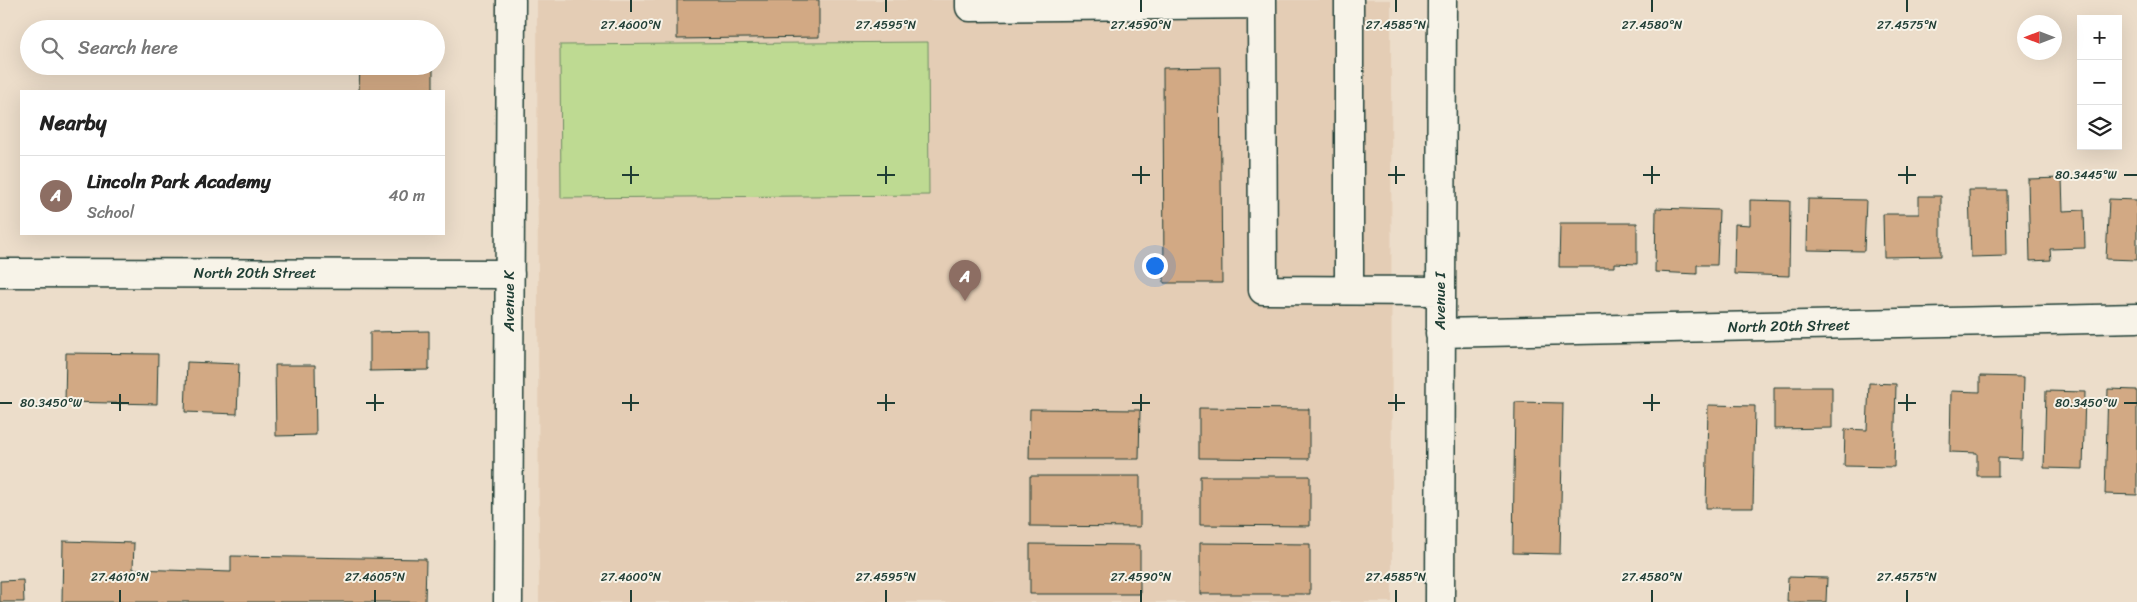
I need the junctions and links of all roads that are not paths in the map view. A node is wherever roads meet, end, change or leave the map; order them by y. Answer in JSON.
{"nodes":[{"id":1,"x":511,"y":0,"type":"edge"},
{"id":2,"x":970,"y":0,"type":"edge"},
{"id":3,"x":1349,"y":0,"type":"edge"},
{"id":4,"x":1442,"y":0,"type":"edge"},
{"id":5,"x":1262,"y":2,"type":"edge"},
{"id":6,"x":0,"y":273,"type":"edge"},
{"id":7,"x":510,"y":274,"type":"junction"},
{"id":8,"x":1349,"y":290,"type":"junction"},
{"id":9,"x":1440,"y":291,"type":"junction"},
{"id":10,"x":2137,"y":318,"type":"edge"},
{"id":11,"x":1440,"y":334,"type":"junction"},
{"id":12,"x":508,"y":602,"type":"edge"},
{"id":13,"x":1440,"y":602,"type":"edge"}],
"edges":[{"from":1,"to":7,"type":"street","name":"Avenue K"},
{"from":2,"to":5,"type":"street"},
{"from":3,"to":8,"type":"street"},
{"from":4,"to":9,"type":"street","name":"Avenue I"},
{"from":5,"to":8,"type":"street"},
{"from":6,"to":7,"type":"street","name":"North 20th Street"},
{"from":7,"to":12,"type":"street","name":"Avenue K"},
{"from":8,"to":9,"type":"street"},
{"from":9,"to":11,"type":"street","name":"Avenue I"},
{"from":10,"to":11,"type":"street","name":"North 20th Street"},
{"from":11,"to":13,"type":"street","name":"Avenue I"}]}
